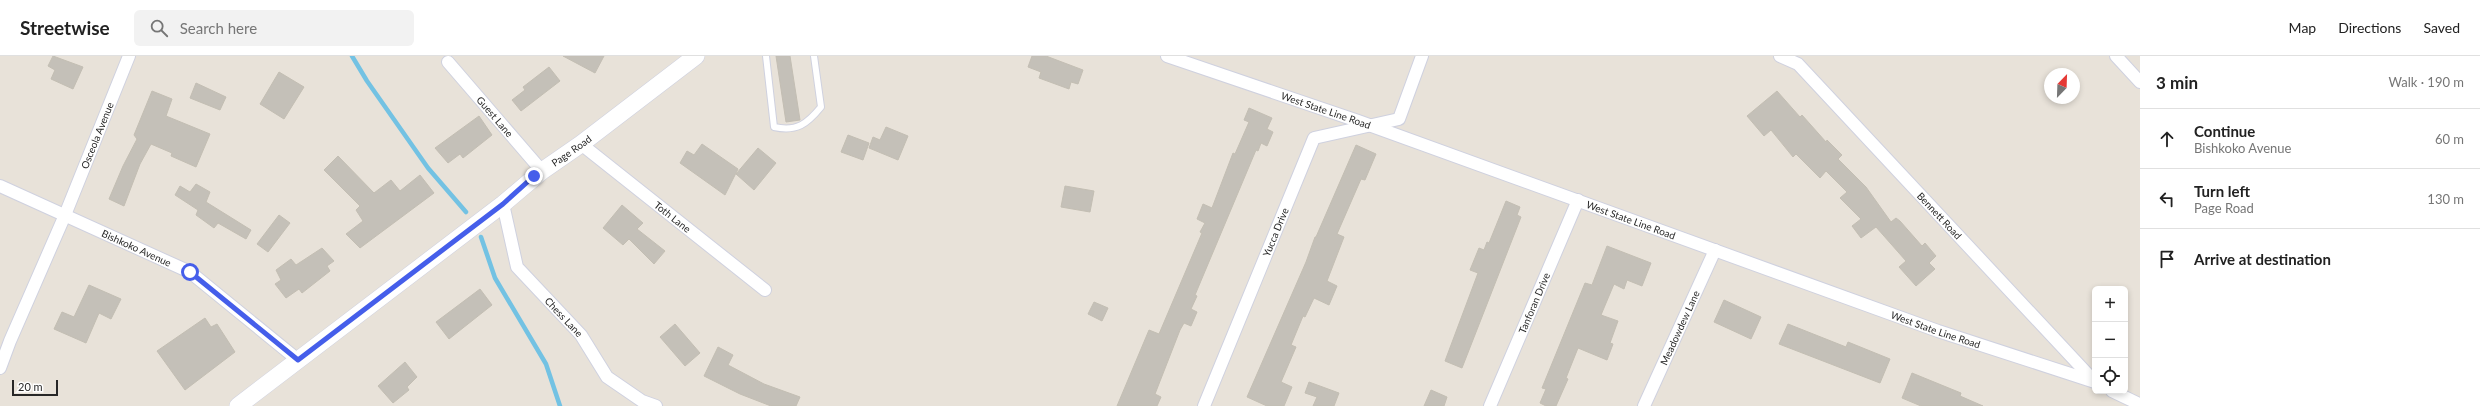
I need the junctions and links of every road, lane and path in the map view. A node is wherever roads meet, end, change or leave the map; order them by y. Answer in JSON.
{"nodes":[{"id":1,"x":129,"y":56,"type":"edge"},
{"id":2,"x":696,"y":56,"type":"edge"},
{"id":3,"x":766,"y":56,"type":"edge"},
{"id":4,"x":814,"y":56,"type":"edge"},
{"id":5,"x":1167,"y":56,"type":"edge"},
{"id":6,"x":1422,"y":56,"type":"edge"},
{"id":7,"x":1780,"y":56,"type":"edge"},
{"id":8,"x":2116,"y":56,"type":"edge"},
{"id":9,"x":448,"y":62,"type":"dead end"},
{"id":10,"x":2140,"y":82,"type":"edge"},
{"id":11,"x":1370,"y":125,"type":"junction"},
{"id":12,"x":581,"y":144,"type":"junction"},
{"id":13,"x":542,"y":171,"type":"junction"},
{"id":14,"x":0,"y":186,"type":"edge"},
{"id":15,"x":1578,"y":200,"type":"junction"},
{"id":16,"x":503,"y":204,"type":"junction"},
{"id":17,"x":65,"y":215,"type":"junction"},
{"id":18,"x":1715,"y":250,"type":"junction"},
{"id":19,"x":765,"y":290,"type":"dead end"},
{"id":20,"x":298,"y":360,"type":"junction"},
{"id":21,"x":0,"y":368,"type":"edge"},
{"id":22,"x":2092,"y":379,"type":"edge"},
{"id":23,"x":2092,"y":381,"type":"edge"},
{"id":24,"x":2118,"y":394,"type":"edge"},
{"id":25,"x":2139,"y":404,"type":"edge"},
{"id":26,"x":238,"y":406,"type":"edge"},
{"id":27,"x":656,"y":406,"type":"edge"},
{"id":28,"x":1204,"y":406,"type":"edge"},
{"id":29,"x":1490,"y":406,"type":"edge"},
{"id":30,"x":1644,"y":406,"type":"edge"}],
"edges":[{"from":1,"to":17,"type":"street","name":"Osceola Avenue"},
{"from":2,"to":12,"type":"main road","name":"Page Road"},
{"from":3,"to":4,"type":"lane"},
{"from":5,"to":11,"type":"street","name":"West State Line Road"},
{"from":6,"to":11,"type":"street","name":"Yucca Drive"},
{"from":7,"to":22,"type":"street","name":"Bennett Road"},
{"from":8,"to":10,"type":"street"},
{"from":9,"to":13,"type":"street","name":"Guest Lane"},
{"from":11,"to":15,"type":"street","name":"West State Line Road"},
{"from":11,"to":28,"type":"street","name":"Yucca Drive"},
{"from":12,"to":13,"type":"main road","name":"Page Road"},
{"from":12,"to":19,"type":"street","name":"Toth Lane"},
{"from":13,"to":16,"type":"main road","name":"Page Road"},
{"from":14,"to":17,"type":"street","name":"Bishkoko Avenue"},
{"from":15,"to":18,"type":"street","name":"West State Line Road"},
{"from":15,"to":29,"type":"street","name":"Tanforan Drive"},
{"from":16,"to":20,"type":"main road","name":"Page Road"},
{"from":16,"to":27,"type":"street","name":"Chess Lane"},
{"from":17,"to":20,"type":"street","name":"Bishkoko Avenue"},
{"from":17,"to":21,"type":"street","name":"Osceola Avenue"},
{"from":18,"to":23,"type":"street","name":"West State Line Road"},
{"from":18,"to":30,"type":"street","name":"Meadowdew Lane"},
{"from":20,"to":26,"type":"main road","name":"Page Road"},
{"from":24,"to":25,"type":"street"}]}
